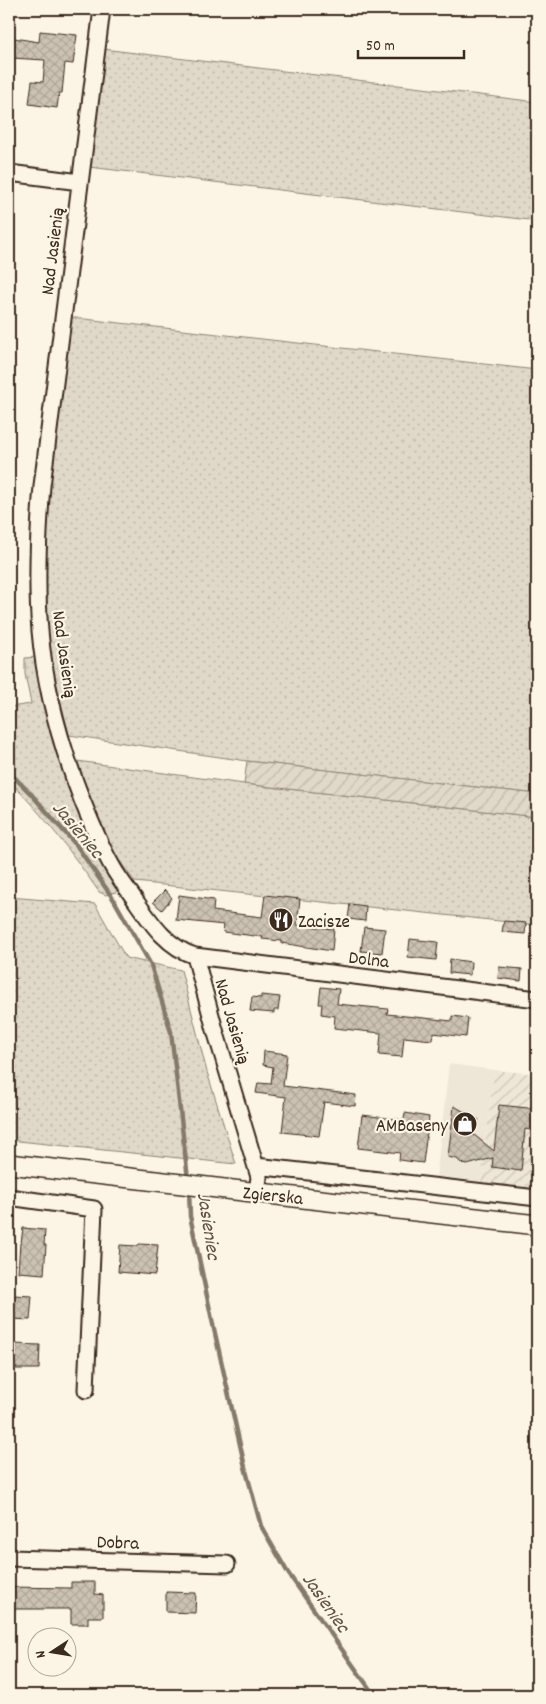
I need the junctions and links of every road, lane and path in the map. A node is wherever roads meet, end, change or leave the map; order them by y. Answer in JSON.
{"nodes":[{"id":1,"x":102,"y":9,"type":"edge"},
{"id":2,"x":9,"y":174,"type":"edge"},
{"id":3,"x":80,"y":182,"type":"junction"},
{"id":4,"x":195,"y":956,"type":"junction"},
{"id":5,"x":537,"y":999,"type":"edge"},
{"id":6,"x":9,"y":1164,"type":"edge"},
{"id":7,"x":256,"y":1166,"type":"junction"},
{"id":8,"x":257,"y":1192,"type":"junction"},
{"id":9,"x":9,"y":1197,"type":"edge"},
{"id":10,"x":537,"y":1198,"type":"edge"},
{"id":11,"x":537,"y":1225,"type":"edge"},
{"id":12,"x":86,"y":1390,"type":"dead end"},
{"id":13,"x":9,"y":1558,"type":"edge"},
{"id":14,"x":227,"y":1564,"type":"dead end"}],
"edges":[{"from":1,"to":3,"type":"street","name":"Nad Jasienią"},
{"from":2,"to":3,"type":"street"},
{"from":3,"to":4,"type":"street","name":"Nad Jasienią"},
{"from":4,"to":5,"type":"street","name":"Dolna"},
{"from":4,"to":7,"type":"street","name":"Nad Jasienią"},
{"from":6,"to":8,"type":"main road","name":"Zgierska"},
{"from":7,"to":8,"type":"street","name":"Nad Jasienią"},
{"from":7,"to":10,"type":"street"},
{"from":8,"to":11,"type":"main road","name":"Zgierska"},
{"from":9,"to":12,"type":"street"},
{"from":13,"to":14,"type":"street","name":"Dobra"}]}
